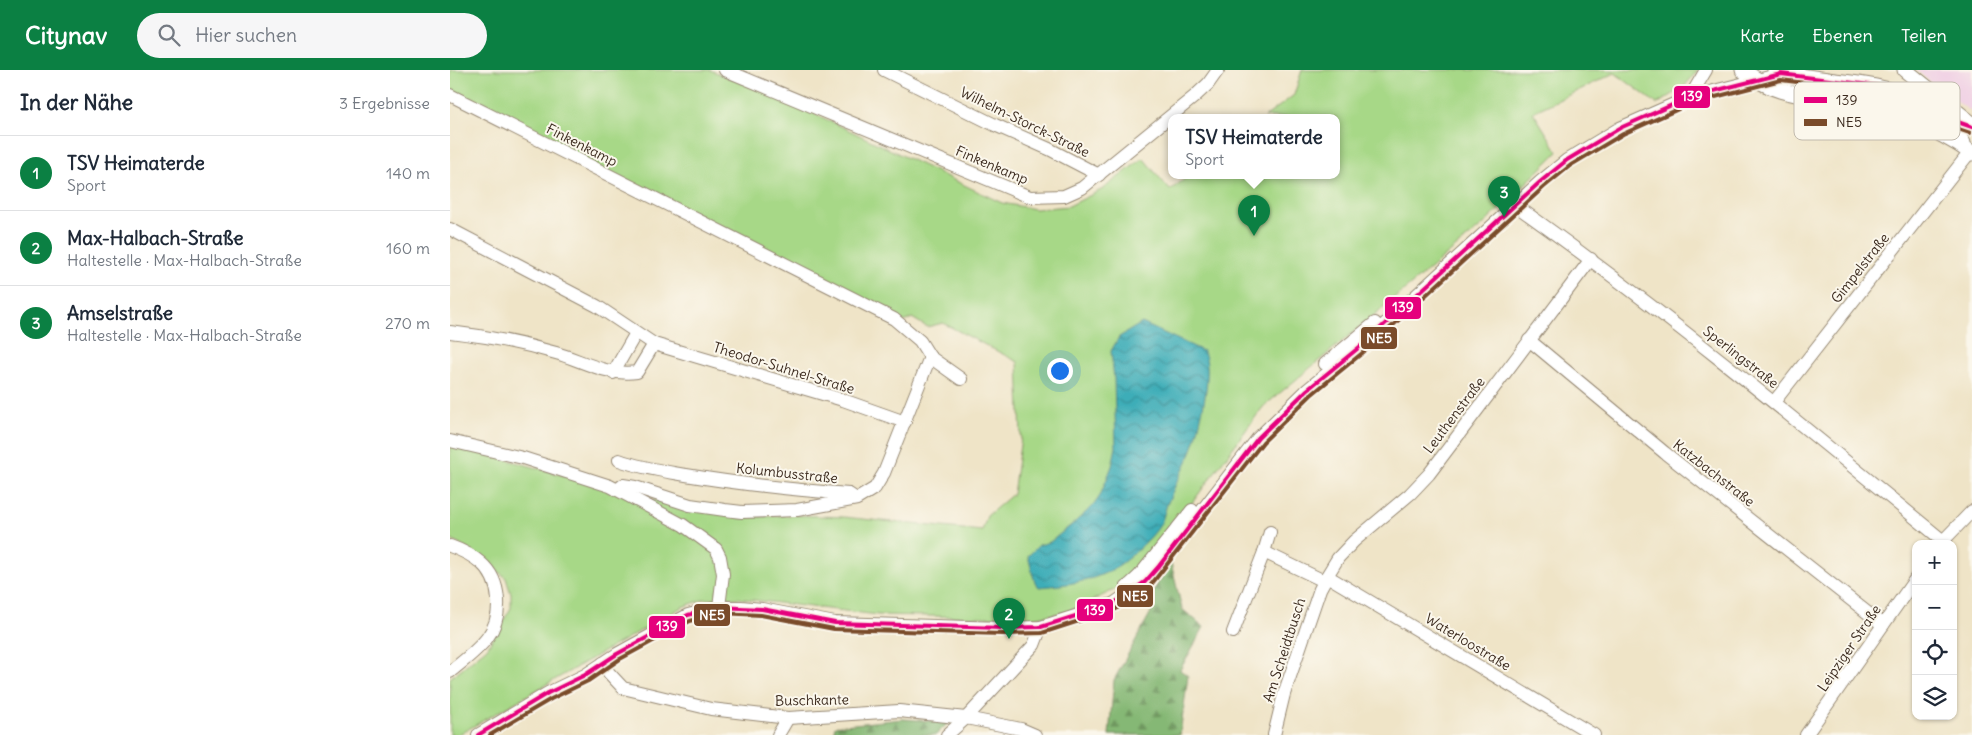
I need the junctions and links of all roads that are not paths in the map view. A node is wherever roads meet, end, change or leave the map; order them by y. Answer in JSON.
{"nodes":[{"id":1,"x":725,"y":70,"type":"edge"},
{"id":2,"x":884,"y":70,"type":"edge"},
{"id":3,"x":1218,"y":70,"type":"edge"},
{"id":4,"x":1706,"y":70,"type":"edge"},
{"id":5,"x":1743,"y":70,"type":"edge"},
{"id":6,"x":1905,"y":70,"type":"edge"},
{"id":7,"x":1778,"y":72,"type":"edge"},
{"id":8,"x":752,"y":75,"type":"edge"},
{"id":9,"x":1756,"y":76,"type":"edge"},
{"id":10,"x":1862,"y":76,"type":"edge"},
{"id":11,"x":1876,"y":82,"type":"edge"},
{"id":12,"x":1920,"y":82,"type":"edge"},
{"id":13,"x":1794,"y":94,"type":"edge"},
{"id":14,"x":450,"y":95,"type":"edge"},
{"id":15,"x":1690,"y":97,"type":"junction"},
{"id":16,"x":1174,"y":114,"type":"edge"},
{"id":17,"x":1960,"y":115,"type":"edge"},
{"id":18,"x":1168,"y":119,"type":"edge"},
{"id":19,"x":1960,"y":121,"type":"edge"},
{"id":20,"x":1972,"y":125,"type":"edge"},
{"id":21,"x":1950,"y":140,"type":"edge"},
{"id":22,"x":1960,"y":140,"type":"edge"},
{"id":23,"x":1971,"y":152,"type":"edge"},
{"id":24,"x":1099,"y":176,"type":"junction"},
{"id":25,"x":1515,"y":205,"type":"junction"},
{"id":26,"x":450,"y":229,"type":"edge"},
{"id":27,"x":1591,"y":259,"type":"junction"},
{"id":28,"x":450,"y":332,"type":"edge"},
{"id":29,"x":636,"y":333,"type":"junction"},
{"id":30,"x":1529,"y":340,"type":"junction"},
{"id":31,"x":654,"y":344,"type":"junction"},
{"id":32,"x":930,"y":357,"type":"junction"},
{"id":33,"x":613,"y":373,"type":"junction"},
{"id":34,"x":962,"y":379,"type":"dead end"},
{"id":35,"x":1774,"y":402,"type":"junction"},
{"id":36,"x":905,"y":422,"type":"junction"},
{"id":37,"x":450,"y":441,"type":"edge"},
{"id":38,"x":619,"y":460,"type":"dead end"},
{"id":39,"x":613,"y":488,"type":"junction"},
{"id":40,"x":857,"y":499,"type":"junction"},
{"id":41,"x":1972,"y":511,"type":"edge"},
{"id":42,"x":1270,"y":532,"type":"dead end"},
{"id":43,"x":1939,"y":540,"type":"edge"},
{"id":44,"x":1943,"y":540,"type":"edge"},
{"id":45,"x":450,"y":546,"type":"edge"},
{"id":46,"x":1264,"y":552,"type":"junction"},
{"id":47,"x":1325,"y":579,"type":"junction"},
{"id":48,"x":1912,"y":584,"type":"edge"},
{"id":49,"x":719,"y":607,"type":"junction"},
{"id":50,"x":1883,"y":625,"type":"junction"},
{"id":51,"x":1041,"y":627,"type":"junction"},
{"id":52,"x":1233,"y":632,"type":"dead end"},
{"id":53,"x":603,"y":663,"type":"junction"},
{"id":54,"x":450,"y":672,"type":"edge"},
{"id":55,"x":788,"y":718,"type":"junction"},
{"id":56,"x":966,"y":718,"type":"junction"},
{"id":57,"x":478,"y":735,"type":"edge"},
{"id":58,"x":778,"y":735,"type":"edge"},
{"id":59,"x":947,"y":735,"type":"edge"},
{"id":60,"x":1035,"y":735,"type":"edge"},
{"id":61,"x":1274,"y":735,"type":"edge"},
{"id":62,"x":1594,"y":735,"type":"edge"},
{"id":63,"x":1806,"y":735,"type":"edge"}],
"edges":[{"from":1,"to":8,"type":"street","name":"Finkenkamp"},
{"from":2,"to":24,"type":"street","name":"Wilhelm-Storck-Straße"},
{"from":3,"to":16,"type":"street","name":"Finkenkamp"},
{"from":4,"to":15,"type":"street"},
{"from":5,"to":9,"type":"street"},
{"from":6,"to":12,"type":"street"},
{"from":7,"to":9,"type":"street"},
{"from":7,"to":10,"type":"street"},
{"from":8,"to":24,"type":"street","name":"Finkenkamp"},
{"from":9,"to":13,"type":"street"},
{"from":9,"to":15,"type":"street"},
{"from":10,"to":11,"type":"street"},
{"from":14,"to":32,"type":"street","name":"Finkenkamp"},
{"from":15,"to":25,"type":"street"},
{"from":17,"to":20,"type":"street"},
{"from":18,"to":24,"type":"street","name":"Finkenkamp"},
{"from":19,"to":20,"type":"street"},
{"from":21,"to":23,"type":"street"},
{"from":22,"to":23,"type":"street"},
{"from":23,"to":35,"type":"street","name":"Gimpelstraße"},
{"from":25,"to":27,"type":"street","name":"Sperlingstraße"},
{"from":25,"to":51,"type":"street"},
{"from":26,"to":29,"type":"street","name":"Theodor-Suhnel-Straße"},
{"from":27,"to":30,"type":"street","name":"Leuthenstraße"},
{"from":27,"to":35,"type":"street","name":"Sperlingstraße"},
{"from":28,"to":33,"type":"street"},
{"from":29,"to":31,"type":"street","name":"Theodor-Suhnel-Straße"},
{"from":29,"to":33,"type":"street"},
{"from":30,"to":47,"type":"street","name":"Leuthenstraße"},
{"from":30,"to":50,"type":"street","name":"Katzbachstraße"},
{"from":31,"to":33,"type":"street"},
{"from":31,"to":36,"type":"street","name":"Theodor-Suhnel-Straße"},
{"from":32,"to":34,"type":"street","name":"Finkenkamp"},
{"from":32,"to":36,"type":"street"},
{"from":35,"to":43,"type":"street","name":"Sperlingstraße"},
{"from":36,"to":40,"type":"street"},
{"from":37,"to":39,"type":"street","name":"Kolumbusstraße"},
{"from":38,"to":40,"type":"street","name":"Kolumbusstraße"},
{"from":39,"to":40,"type":"street","name":"Kolumbusstraße"},
{"from":39,"to":49,"type":"street","name":"Kolumbusstraße"},
{"from":41,"to":44,"type":"street"},
{"from":42,"to":46,"type":"street"},
{"from":45,"to":54,"type":"street"},
{"from":46,"to":47,"type":"street","name":"Waterloostraße"},
{"from":46,"to":52,"type":"street"},
{"from":47,"to":61,"type":"street","name":"Am Scheidtbusch"},
{"from":47,"to":62,"type":"street","name":"Waterloostraße"},
{"from":48,"to":50,"type":"street","name":"Leipziger Straße"},
{"from":49,"to":51,"type":"street"},
{"from":49,"to":53,"type":"street"},
{"from":50,"to":63,"type":"street","name":"Leipziger Straße"},
{"from":51,"to":56,"type":"street"},
{"from":53,"to":55,"type":"street","name":"Buschkante"},
{"from":53,"to":57,"type":"street"},
{"from":55,"to":56,"type":"street","name":"Buschkante"},
{"from":55,"to":58,"type":"street"},
{"from":56,"to":59,"type":"street"},
{"from":56,"to":60,"type":"street","name":"Buschkante"}]}
